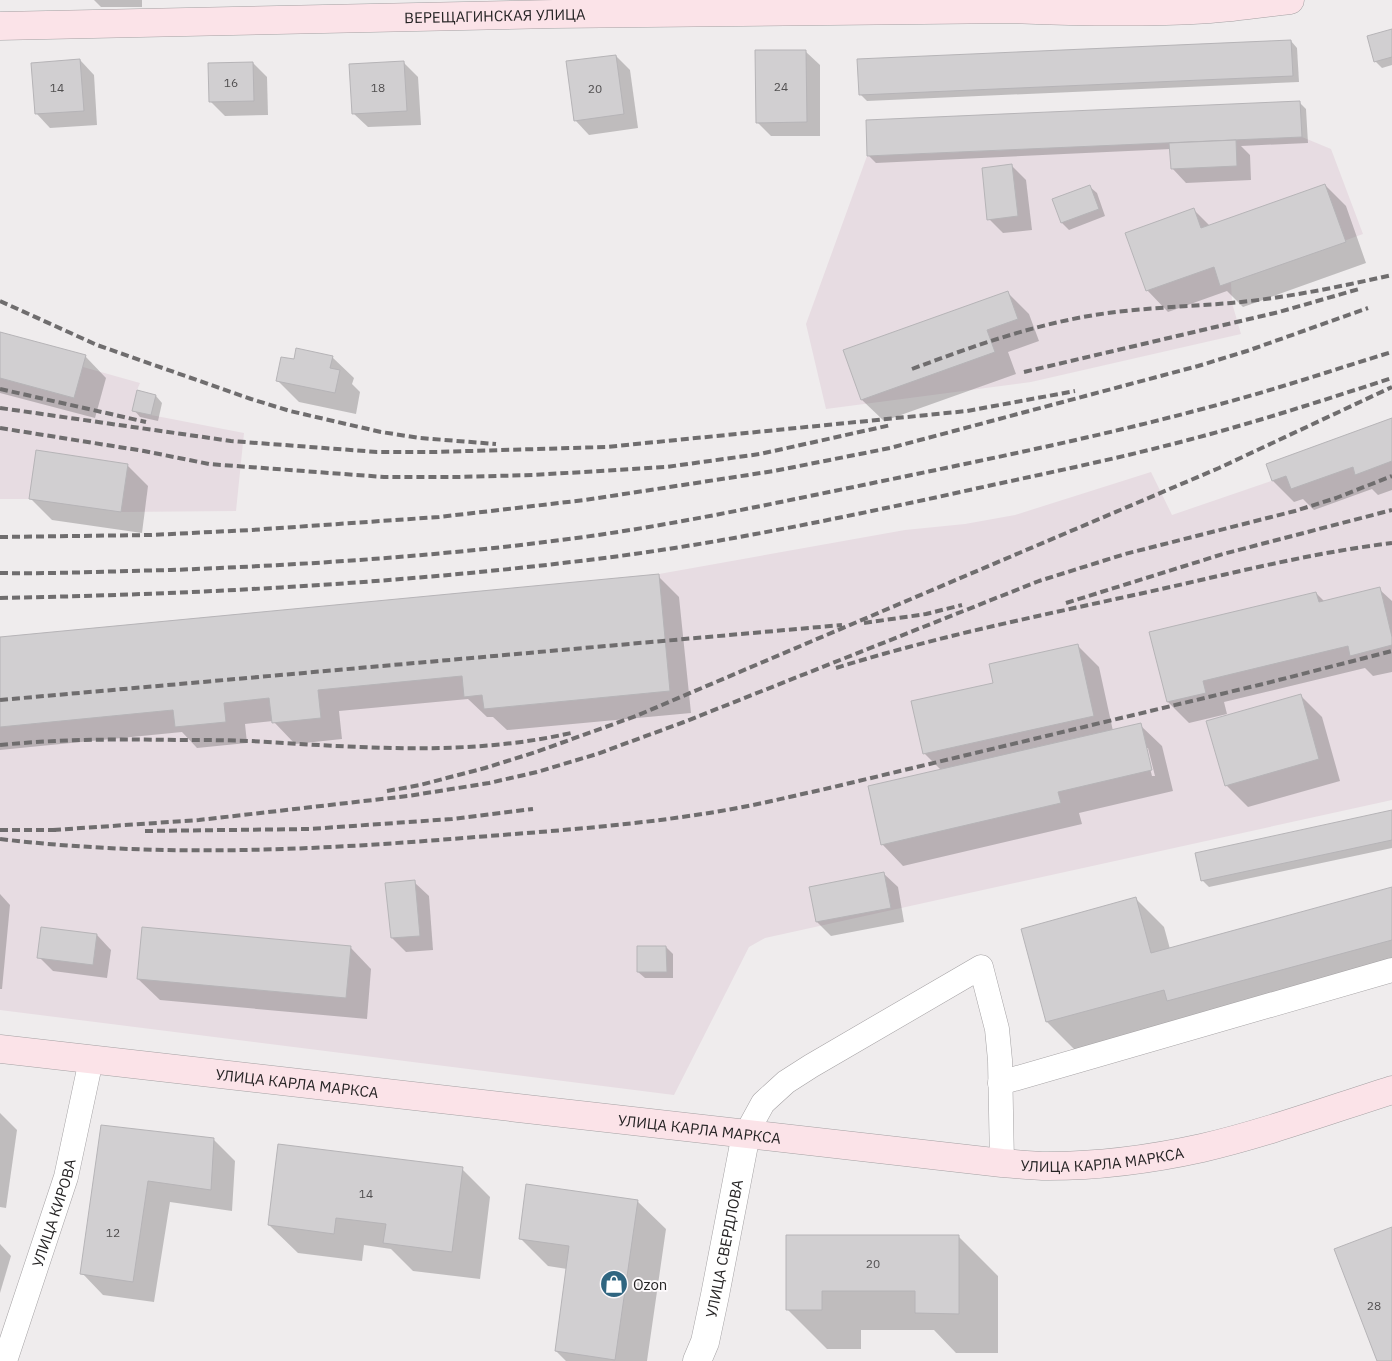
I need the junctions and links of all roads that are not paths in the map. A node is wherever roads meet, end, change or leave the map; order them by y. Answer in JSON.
{"nodes":[{"id":1,"x":1280,"y":1,"type":"edge"},
{"id":2,"x":554,"y":7,"type":"edge"},
{"id":3,"x":0,"y":26,"type":"edge"},
{"id":4,"x":1392,"y":970,"type":"edge"},
{"id":5,"x":0,"y":1049,"type":"edge"},
{"id":6,"x":90,"y":1060,"type":"junction"},
{"id":7,"x":1000,"y":1083,"type":"junction"},
{"id":8,"x":1392,"y":1090,"type":"edge"},
{"id":9,"x":746,"y":1134,"type":"junction"},
{"id":10,"x":1002,"y":1162,"type":"junction"},
{"id":11,"x":5,"y":1361,"type":"edge"},
{"id":12,"x":697,"y":1361,"type":"edge"}],
"edges":[{"from":1,"to":2,"type":"main road","name":"ВЕРЕЩАГИНСКАЯ УЛИЦА"},
{"from":2,"to":3,"type":"main road","name":"ВЕРЕЩАГИНСКАЯ УЛИЦА"},
{"from":4,"to":7,"type":"street"},
{"from":5,"to":6,"type":"main road","name":"УЛИЦА КАРЛА МАРКСА"},
{"from":6,"to":9,"type":"main road","name":"УЛИЦА КАРЛА МАРКСА"},
{"from":6,"to":11,"type":"street","name":"УЛИЦА КИРОВА"},
{"from":7,"to":9,"type":"street"},
{"from":7,"to":10,"type":"street"},
{"from":8,"to":10,"type":"main road","name":"УЛИЦА КАРЛА МАРКСА"},
{"from":9,"to":10,"type":"main road","name":"УЛИЦА КАРЛА МАРКСА"},
{"from":9,"to":12,"type":"street","name":"УЛИЦА СВЕРДЛОВА"}]}
